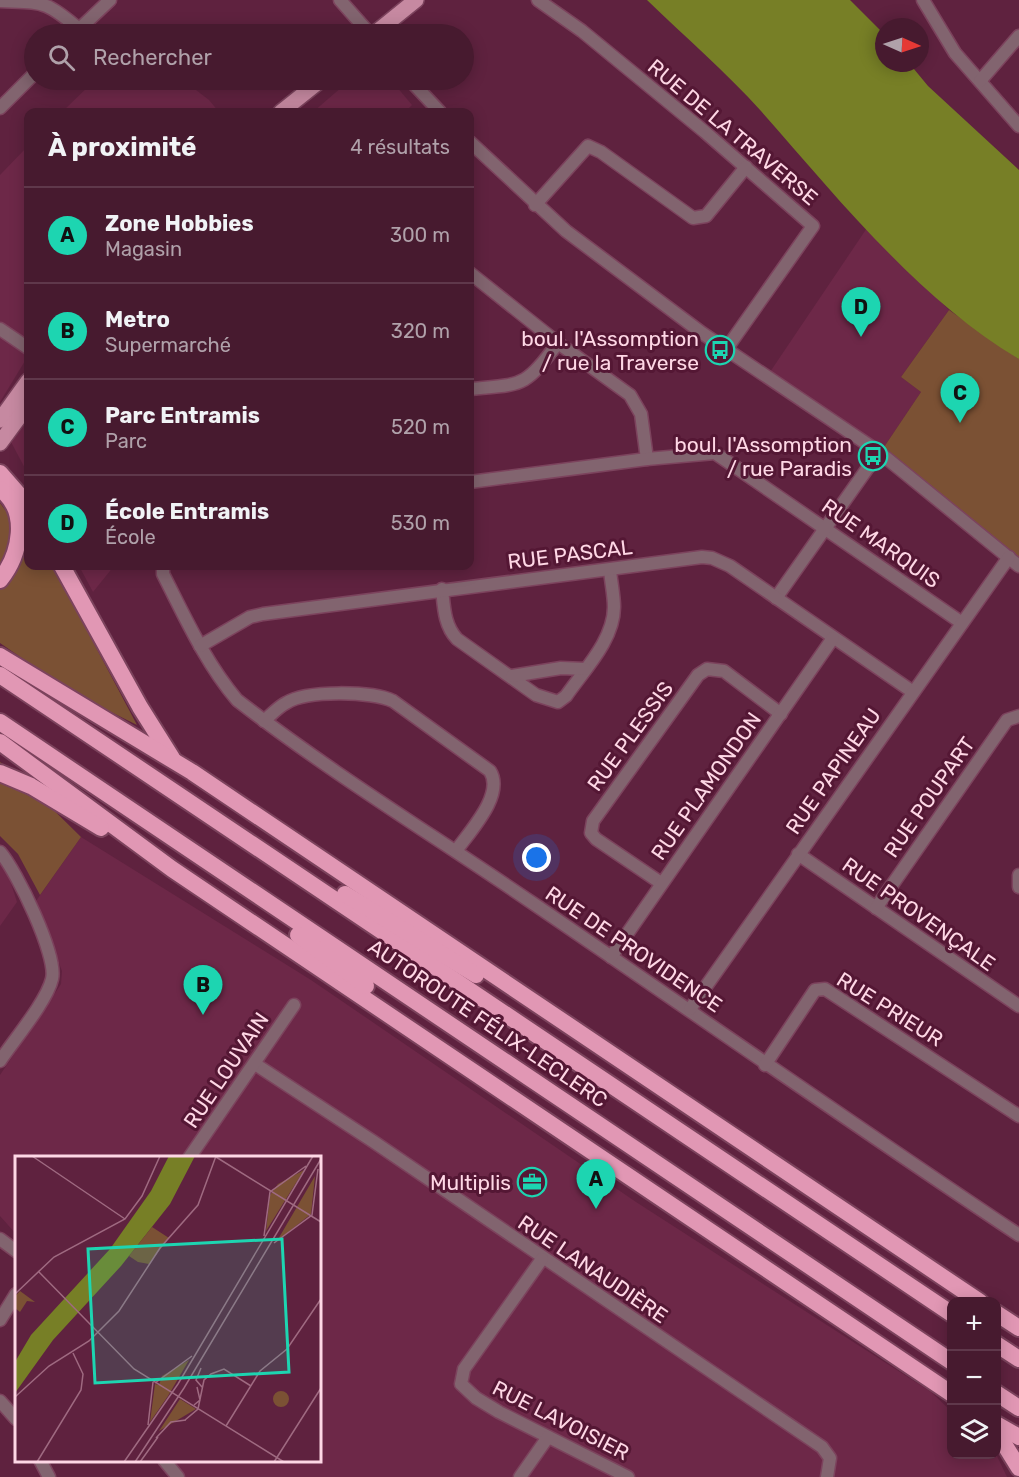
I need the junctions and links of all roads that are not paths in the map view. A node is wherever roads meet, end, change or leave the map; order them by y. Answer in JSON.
{"nodes":[{"id":1,"x":110,"y":0,"type":"edge"},
{"id":2,"x":340,"y":0,"type":"edge"},
{"id":3,"x":416,"y":0,"type":"edge"},
{"id":4,"x":538,"y":0,"type":"edge"},
{"id":5,"x":923,"y":0,"type":"edge"},
{"id":6,"x":0,"y":1,"type":"edge"},
{"id":7,"x":69,"y":24,"type":"edge"},
{"id":8,"x":84,"y":24,"type":"edge"},
{"id":9,"x":363,"y":24,"type":"edge"},
{"id":10,"x":385,"y":24,"type":"edge"},
{"id":11,"x":1019,"y":36,"type":"edge"},
{"id":12,"x":980,"y":81,"type":"junction"},
{"id":13,"x":24,"y":84,"type":"edge"},
{"id":14,"x":308,"y":90,"type":"edge"},
{"id":15,"x":419,"y":90,"type":"edge"},
{"id":16,"x":0,"y":108,"type":"edge"},
{"id":17,"x":286,"y":108,"type":"edge"},
{"id":18,"x":436,"y":108,"type":"edge"},
{"id":19,"x":1019,"y":126,"type":"edge"},
{"id":20,"x":474,"y":146,"type":"edge"},
{"id":21,"x":746,"y":167,"type":"junction"},
{"id":22,"x":535,"y":205,"type":"junction"},
{"id":23,"x":474,"y":276,"type":"edge"},
{"id":24,"x":0,"y":328,"type":"edge"},
{"id":25,"x":558,"y":343,"type":"junction"},
{"id":26,"x":24,"y":345,"type":"edge"},
{"id":27,"x":727,"y":348,"type":"junction"},
{"id":28,"x":24,"y":387,"type":"edge"},
{"id":29,"x":474,"y":389,"type":"edge"},
{"id":30,"x":24,"y":410,"type":"edge"},
{"id":31,"x":0,"y":420,"type":"edge"},
{"id":32,"x":0,"y":443,"type":"edge"},
{"id":33,"x":879,"y":452,"type":"junction"},
{"id":34,"x":647,"y":459,"type":"junction"},
{"id":35,"x":0,"y":473,"type":"edge"},
{"id":36,"x":474,"y":481,"type":"edge"},
{"id":37,"x":0,"y":489,"type":"edge"},
{"id":38,"x":24,"y":500,"type":"edge"},
{"id":39,"x":826,"y":529,"type":"junction"},
{"id":40,"x":1009,"y":557,"type":"junction"},
{"id":41,"x":1019,"y":566,"type":"edge"},
{"id":42,"x":64,"y":570,"type":"edge"},
{"id":43,"x":163,"y":570,"type":"edge"},
{"id":44,"x":610,"y":570,"type":"junction"},
{"id":45,"x":0,"y":580,"type":"edge"},
{"id":46,"x":442,"y":589,"type":"junction"},
{"id":47,"x":776,"y":598,"type":"junction"},
{"id":48,"x":962,"y":623,"type":"junction"},
{"id":49,"x":833,"y":638,"type":"junction"},
{"id":50,"x":201,"y":646,"type":"junction"},
{"id":51,"x":0,"y":656,"type":"edge"},
{"id":52,"x":585,"y":669,"type":"junction"},
{"id":53,"x":0,"y":675,"type":"edge"},
{"id":54,"x":512,"y":676,"type":"junction"},
{"id":55,"x":913,"y":692,"type":"junction"},
{"id":56,"x":781,"y":714,"type":"junction"},
{"id":57,"x":1019,"y":716,"type":"edge"},
{"id":58,"x":264,"y":721,"type":"junction"},
{"id":59,"x":0,"y":722,"type":"edge"},
{"id":60,"x":0,"y":742,"type":"edge"},
{"id":61,"x":174,"y":761,"type":"junction"},
{"id":62,"x":0,"y":773,"type":"edge"},
{"id":63,"x":146,"y":820,"type":"junction"},
{"id":64,"x":238,"y":834,"type":"junction"},
{"id":65,"x":456,"y":851,"type":"junction"},
{"id":66,"x":0,"y":852,"type":"edge"},
{"id":67,"x":798,"y":854,"type":"junction"},
{"id":68,"x":172,"y":869,"type":"junction"},
{"id":69,"x":1019,"y":875,"type":"edge"},
{"id":70,"x":661,"y":883,"type":"junction"},
{"id":71,"x":1019,"y":887,"type":"edge"},
{"id":72,"x":876,"y":908,"type":"junction"},
{"id":73,"x":611,"y":957,"type":"junction"},
{"id":74,"x":294,"y":1005,"type":"dead end"},
{"id":75,"x":1019,"y":1006,"type":"edge"},
{"id":76,"x":690,"y":1010,"type":"junction"},
{"id":77,"x":606,"y":1051,"type":"junction"},
{"id":78,"x":0,"y":1061,"type":"edge"},
{"id":79,"x":255,"y":1064,"type":"junction"},
{"id":80,"x":765,"y":1065,"type":"junction"},
{"id":81,"x":508,"y":1094,"type":"junction"},
{"id":82,"x":1019,"y":1116,"type":"edge"},
{"id":83,"x":190,"y":1156,"type":"edge"},
{"id":84,"x":1019,"y":1235,"type":"edge"},
{"id":85,"x":0,"y":1239,"type":"edge"},
{"id":86,"x":15,"y":1250,"type":"edge"},
{"id":87,"x":542,"y":1258,"type":"junction"},
{"id":88,"x":15,"y":1296,"type":"edge"},
{"id":89,"x":973,"y":1297,"type":"edge"},
{"id":90,"x":947,"y":1311,"type":"edge"},
{"id":91,"x":1001,"y":1316,"type":"edge"},
{"id":92,"x":0,"y":1320,"type":"edge"},
{"id":93,"x":1017,"y":1326,"type":"edge"},
{"id":94,"x":1001,"y":1347,"type":"edge"},
{"id":95,"x":947,"y":1359,"type":"edge"},
{"id":96,"x":1019,"y":1359,"type":"edge"},
{"id":97,"x":947,"y":1391,"type":"edge"},
{"id":98,"x":1001,"y":1396,"type":"edge"},
{"id":99,"x":0,"y":1401,"type":"edge"},
{"id":100,"x":1019,"y":1408,"type":"edge"},
{"id":101,"x":15,"y":1418,"type":"edge"},
{"id":102,"x":1001,"y":1427,"type":"edge"},
{"id":103,"x":548,"y":1437,"type":"junction"},
{"id":104,"x":1019,"y":1437,"type":"edge"},
{"id":105,"x":1001,"y":1439,"type":"edge"},
{"id":106,"x":41,"y":1462,"type":"edge"},
{"id":107,"x":165,"y":1462,"type":"edge"},
{"id":108,"x":1019,"y":1468,"type":"edge"},
{"id":109,"x":177,"y":1476,"type":"edge"},
{"id":110,"x":49,"y":1477,"type":"edge"},
{"id":111,"x":520,"y":1477,"type":"edge"},
{"id":112,"x":628,"y":1477,"type":"edge"},
{"id":113,"x":827,"y":1477,"type":"edge"}],
"edges":[{"from":1,"to":8,"type":"street"},
{"from":2,"to":9,"type":"street"},
{"from":3,"to":10,"type":"main road"},
{"from":4,"to":21,"type":"street","name":"RUE DE LA TRAVERSE"},
{"from":5,"to":12,"type":"street"},
{"from":6,"to":7,"type":"street"},
{"from":11,"to":12,"type":"street"},
{"from":12,"to":19,"type":"street"},
{"from":13,"to":16,"type":"street"},
{"from":14,"to":17,"type":"main road"},
{"from":15,"to":18,"type":"street"},
{"from":20,"to":22,"type":"street"},
{"from":21,"to":22,"type":"street"},
{"from":21,"to":27,"type":"street","name":"RUE DE LA TRAVERSE"},
{"from":22,"to":27,"type":"street"},
{"from":23,"to":25,"type":"street"},
{"from":24,"to":26,"type":"street"},
{"from":25,"to":29,"type":"street"},
{"from":25,"to":34,"type":"street"},
{"from":27,"to":33,"type":"street"},
{"from":28,"to":31,"type":"main road"},
{"from":30,"to":32,"type":"main road"},
{"from":33,"to":39,"type":"street"},
{"from":33,"to":40,"type":"street"},
{"from":34,"to":36,"type":"street","name":"RUE MARQUIS"},
{"from":34,"to":39,"type":"street","name":"RUE MARQUIS"},
{"from":35,"to":38,"type":"highway"},
{"from":37,"to":45,"type":"highway"},
{"from":39,"to":47,"type":"street"},
{"from":39,"to":48,"type":"street","name":"RUE MARQUIS"},
{"from":40,"to":41,"type":"street"},
{"from":40,"to":48,"type":"street","name":"RUE PAPINEAU"},
{"from":42,"to":61,"type":"highway"},
{"from":43,"to":50,"type":"street","name":"RUE DE PROVIDENCE"},
{"from":44,"to":46,"type":"street","name":"RUE PASCAL"},
{"from":44,"to":47,"type":"street","name":"RUE PASCAL"},
{"from":44,"to":52,"type":"street"},
{"from":46,"to":50,"type":"street","name":"RUE PASCAL"},
{"from":46,"to":54,"type":"street"},
{"from":47,"to":49,"type":"street","name":"RUE PASCAL"},
{"from":48,"to":55,"type":"street","name":"RUE PAPINEAU"},
{"from":49,"to":55,"type":"street","name":"RUE PASCAL"},
{"from":49,"to":56,"type":"street","name":"RUE PLAMONDON"},
{"from":50,"to":58,"type":"street","name":"RUE DE PROVIDENCE"},
{"from":51,"to":61,"type":"highway"},
{"from":52,"to":54,"type":"street"},
{"from":52,"to":54,"type":"street"},
{"from":53,"to":64,"type":"highway","name":"AUTOROUTE FÉLIX-LECLERC"},
{"from":55,"to":67,"type":"street","name":"RUE PAPINEAU"},
{"from":56,"to":70,"type":"street","name":"RUE PLAMONDON"},
{"from":56,"to":70,"type":"street","name":"RUE PLESSIS"},
{"from":57,"to":72,"type":"street","name":"RUE POUPART"},
{"from":58,"to":65,"type":"street","name":"RUE DE PROVIDENCE"},
{"from":58,"to":65,"type":"street"},
{"from":59,"to":63,"type":"highway","name":"AUTOROUTE FÉLIX-LECLERC"},
{"from":60,"to":68,"type":"highway"},
{"from":61,"to":77,"type":"highway"},
{"from":62,"to":68,"type":"highway"},
{"from":63,"to":81,"type":"highway"},
{"from":63,"to":95,"type":"highway","name":"AUTOROUTE FÉLIX-LECLERC"},
{"from":64,"to":77,"type":"highway"},
{"from":64,"to":90,"type":"highway","name":"AUTOROUTE FÉLIX-LECLERC"},
{"from":65,"to":73,"type":"street","name":"RUE DE PROVIDENCE"},
{"from":66,"to":78,"type":"street"},
{"from":67,"to":72,"type":"street","name":"RUE PROVENÇALE"},
{"from":67,"to":76,"type":"street","name":"RUE PAPINEAU"},
{"from":68,"to":81,"type":"highway"},
{"from":69,"to":71,"type":"street"},
{"from":70,"to":73,"type":"street","name":"RUE PLAMONDON"},
{"from":72,"to":75,"type":"street","name":"RUE PROVENÇALE"},
{"from":73,"to":76,"type":"street","name":"RUE DE PROVIDENCE"},
{"from":74,"to":79,"type":"street","name":"RUE LOUVAIN"},
{"from":76,"to":80,"type":"street","name":"RUE DE PROVIDENCE"},
{"from":77,"to":89,"type":"highway"},
{"from":79,"to":83,"type":"street","name":"RUE LOUVAIN"},
{"from":79,"to":87,"type":"street","name":"RUE LANAUDIÈRE"},
{"from":80,"to":82,"type":"street","name":"RUE PRIEUR"},
{"from":80,"to":84,"type":"street","name":"RUE DE PROVIDENCE"},
{"from":81,"to":97,"type":"highway"},
{"from":85,"to":86,"type":"street"},
{"from":87,"to":103,"type":"street","name":"RUE LAVOISIER"},
{"from":87,"to":113,"type":"street","name":"RUE LANAUDIÈRE"},
{"from":88,"to":92,"type":"street"},
{"from":91,"to":93,"type":"highway"},
{"from":94,"to":96,"type":"highway"},
{"from":98,"to":100,"type":"highway"},
{"from":99,"to":101,"type":"street"},
{"from":102,"to":104,"type":"highway"},
{"from":103,"to":111,"type":"street"},
{"from":103,"to":112,"type":"street","name":"RUE LAVOISIER"},
{"from":105,"to":108,"type":"highway"},
{"from":106,"to":110,"type":"street"},
{"from":107,"to":109,"type":"street"}]}
